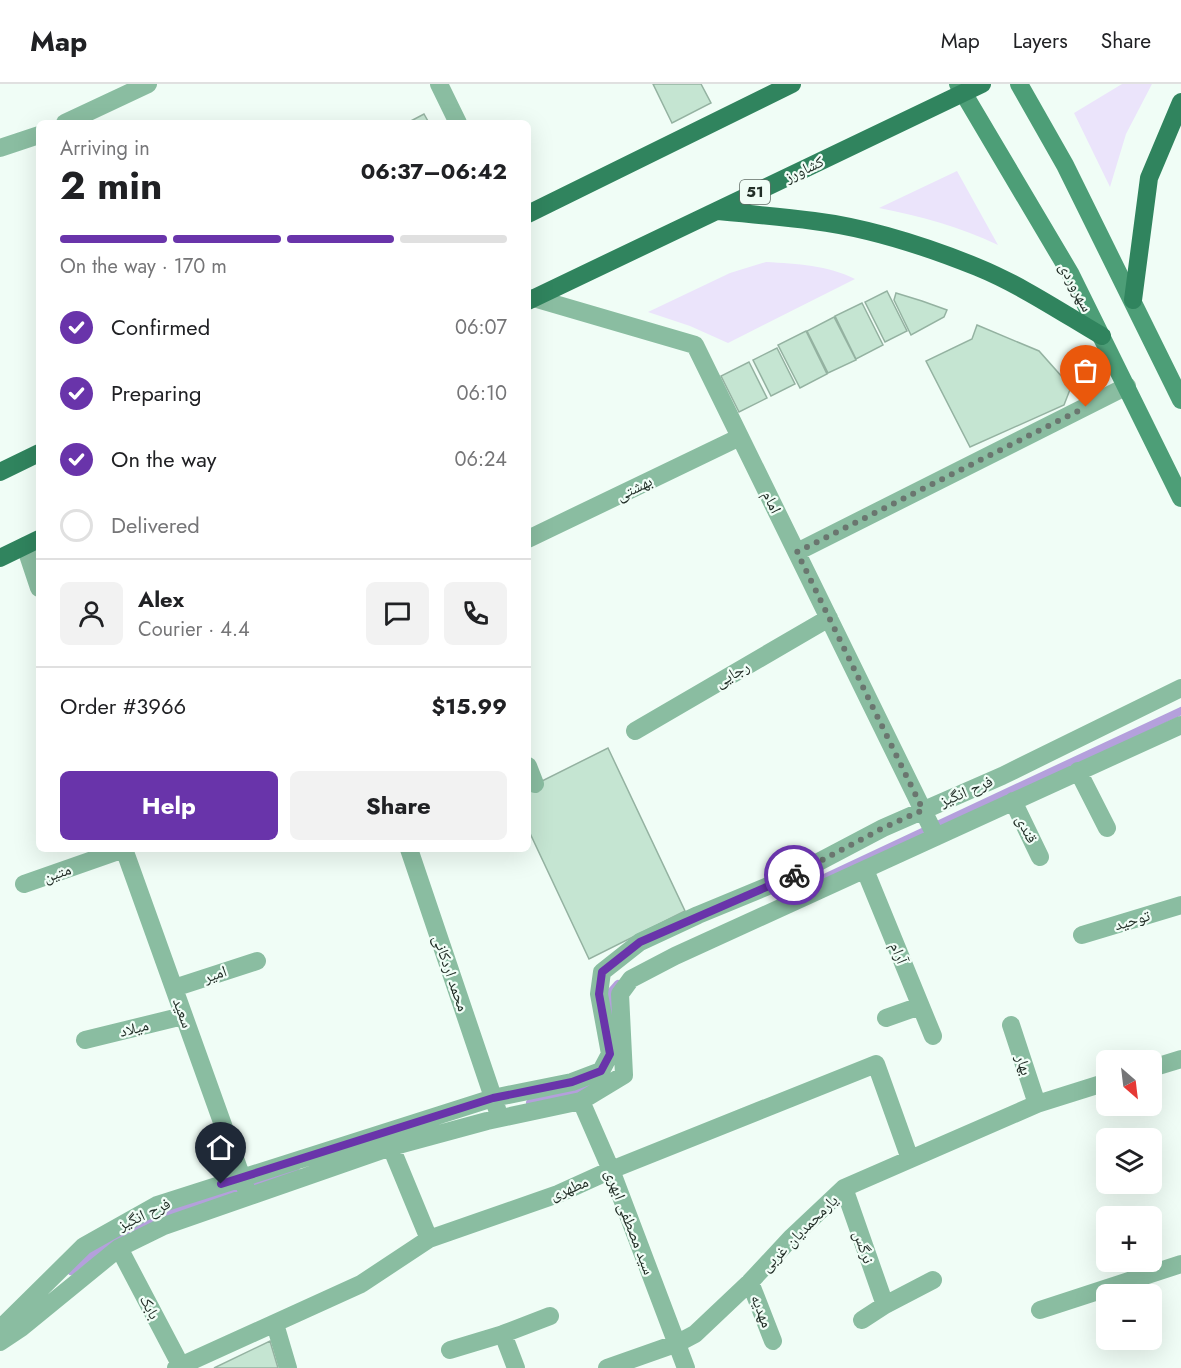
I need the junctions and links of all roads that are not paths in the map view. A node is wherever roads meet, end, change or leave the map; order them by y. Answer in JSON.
{"nodes":[{"id":1,"x":148,"y":84,"type":"edge"},
{"id":2,"x":439,"y":84,"type":"edge"},
{"id":3,"x":792,"y":84,"type":"edge"},
{"id":4,"x":982,"y":84,"type":"edge"},
{"id":5,"x":1019,"y":84,"type":"edge"},
{"id":6,"x":961,"y":88,"type":"edge"},
{"id":7,"x":769,"y":90,"type":"edge"},
{"id":8,"x":1181,"y":102,"type":"edge"},
{"id":9,"x":71,"y":120,"type":"edge"},
{"id":10,"x":457,"y":120,"type":"edge"},
{"id":11,"x":36,"y":136,"type":"edge"},
{"id":12,"x":0,"y":148,"type":"edge"},
{"id":13,"x":716,"y":210,"type":"junction"},
{"id":14,"x":531,"y":212,"type":"edge"},
{"id":15,"x":531,"y":300,"type":"edge"},
{"id":16,"x":1132,"y":300,"type":"junction"},
{"id":17,"x":1102,"y":336,"type":"junction"},
{"id":18,"x":1127,"y":386,"type":"junction"},
{"id":19,"x":1181,"y":400,"type":"edge"},
{"id":20,"x":740,"y":437,"type":"junction"},
{"id":21,"x":36,"y":454,"type":"edge"},
{"id":22,"x":0,"y":472,"type":"edge"},
{"id":23,"x":1181,"y":498,"type":"edge"},
{"id":24,"x":531,"y":537,"type":"edge"},
{"id":25,"x":32,"y":542,"type":"edge"},
{"id":26,"x":797,"y":552,"type":"junction"},
{"id":27,"x":0,"y":558,"type":"edge"},
{"id":28,"x":36,"y":568,"type":"edge"},
{"id":29,"x":829,"y":618,"type":"junction"},
{"id":30,"x":1181,"y":688,"type":"edge"},
{"id":31,"x":1181,"y":724,"type":"edge"},
{"id":32,"x":635,"y":731,"type":"dead end"},
{"id":33,"x":1078,"y":771,"type":"junction"},
{"id":34,"x":531,"y":774,"type":"edge"},
{"id":35,"x":535,"y":784,"type":"dead end"},
{"id":36,"x":1013,"y":801,"type":"junction"},
{"id":37,"x":923,"y":811,"type":"junction"},
{"id":38,"x":1107,"y":828,"type":"dead end"},
{"id":39,"x":935,"y":836,"type":"junction"},
{"id":40,"x":115,"y":852,"type":"edge"},
{"id":41,"x":125,"y":852,"type":"edge"},
{"id":42,"x":411,"y":852,"type":"edge"},
{"id":43,"x":1040,"y":857,"type":"dead end"},
{"id":44,"x":865,"y":870,"type":"junction"},
{"id":45,"x":24,"y":884,"type":"dead end"},
{"id":46,"x":1181,"y":905,"type":"edge"},
{"id":47,"x":1082,"y":935,"type":"dead end"},
{"id":48,"x":256,"y":961,"type":"dead end"},
{"id":49,"x":174,"y":988,"type":"junction"},
{"id":50,"x":920,"y":1006,"type":"junction"},
{"id":51,"x":183,"y":1016,"type":"junction"},
{"id":52,"x":886,"y":1018,"type":"dead end"},
{"id":53,"x":1011,"y":1025,"type":"dead end"},
{"id":54,"x":933,"y":1036,"type":"dead end"},
{"id":55,"x":85,"y":1040,"type":"dead end"},
{"id":56,"x":1181,"y":1059,"type":"edge"},
{"id":57,"x":1162,"y":1065,"type":"edge"},
{"id":58,"x":1096,"y":1085,"type":"edge"},
{"id":59,"x":493,"y":1098,"type":"junction"},
{"id":60,"x":581,"y":1101,"type":"junction"},
{"id":61,"x":1037,"y":1104,"type":"junction"},
{"id":62,"x":500,"y":1117,"type":"junction"},
{"id":63,"x":391,"y":1147,"type":"junction"},
{"id":64,"x":910,"y":1159,"type":"junction"},
{"id":65,"x":611,"y":1170,"type":"junction"},
{"id":66,"x":245,"y":1187,"type":"junction"},
{"id":67,"x":844,"y":1188,"type":"junction"},
{"id":68,"x":429,"y":1239,"type":"junction"},
{"id":69,"x":119,"y":1248,"type":"junction"},
{"id":70,"x":1181,"y":1264,"type":"edge"},
{"id":71,"x":933,"y":1280,"type":"dead end"},
{"id":72,"x":750,"y":1282,"type":"junction"},
{"id":73,"x":885,"y":1305,"type":"junction"},
{"id":74,"x":1040,"y":1310,"type":"dead end"},
{"id":75,"x":550,"y":1316,"type":"dead end"},
{"id":76,"x":861,"y":1320,"type":"dead end"},
{"id":77,"x":275,"y":1324,"type":"junction"},
{"id":78,"x":0,"y":1326,"type":"edge"},
{"id":79,"x":503,"y":1334,"type":"junction"},
{"id":80,"x":773,"y":1341,"type":"dead end"},
{"id":81,"x":0,"y":1342,"type":"edge"},
{"id":82,"x":678,"y":1343,"type":"junction"},
{"id":83,"x":450,"y":1350,"type":"dead end"},
{"id":84,"x":179,"y":1367,"type":"edge"},
{"id":85,"x":288,"y":1368,"type":"edge"},
{"id":86,"x":516,"y":1368,"type":"edge"},
{"id":87,"x":607,"y":1368,"type":"edge"},
{"id":88,"x":686,"y":1368,"type":"edge"}],
"edges":[{"from":1,"to":9,"type":"street"},
{"from":2,"to":10,"type":"street"},
{"from":3,"to":7,"type":"main road"},
{"from":4,"to":6,"type":"main road","name":"کشاورز","number":"51"},
{"from":5,"to":16,"type":"main road"},
{"from":6,"to":13,"type":"main road","name":"کشاورز","number":"51"},
{"from":6,"to":17,"type":"main road","name":"سهروردی"},
{"from":7,"to":14,"type":"main road"},
{"from":8,"to":16,"type":"main road"},
{"from":11,"to":12,"type":"street"},
{"from":13,"to":15,"type":"main road","name":"کشاورز","number":"51"},
{"from":13,"to":17,"type":"main road"},
{"from":15,"to":20,"type":"street","name":"امام"},
{"from":16,"to":19,"type":"main road"},
{"from":17,"to":18,"type":"main road","name":"سهروردی"},
{"from":18,"to":23,"type":"main road","name":"سهروردی"},
{"from":18,"to":26,"type":"street"},
{"from":20,"to":24,"type":"street","name":"بهشتی"},
{"from":20,"to":26,"type":"street","name":"امام"},
{"from":21,"to":22,"type":"main road"},
{"from":25,"to":27,"type":"main road"},
{"from":25,"to":28,"type":"street"},
{"from":26,"to":29,"type":"street","name":"امام"},
{"from":29,"to":32,"type":"street","name":"رجایی"},
{"from":29,"to":37,"type":"street","name":"امام"},
{"from":30,"to":37,"type":"street","name":"فرح انگیز"},
{"from":31,"to":33,"type":"street"},
{"from":33,"to":36,"type":"street"},
{"from":33,"to":38,"type":"street"},
{"from":34,"to":35,"type":"street"},
{"from":36,"to":39,"type":"street"},
{"from":36,"to":43,"type":"street","name":"قندی"},
{"from":37,"to":39,"type":"street","name":"امام"},
{"from":37,"to":59,"type":"street","name":"فرح انگیز"},
{"from":39,"to":44,"type":"street"},
{"from":40,"to":45,"type":"street","name":"متین"},
{"from":41,"to":49,"type":"street","name":"سعید"},
{"from":42,"to":59,"type":"street","name":"محمد اردکانی"},
{"from":44,"to":50,"type":"street","name":"آرام"},
{"from":44,"to":60,"type":"street"},
{"from":46,"to":47,"type":"street","name":"توحید"},
{"from":48,"to":49,"type":"street","name":"امیر"},
{"from":49,"to":51,"type":"street","name":"سعید"},
{"from":50,"to":52,"type":"street"},
{"from":50,"to":54,"type":"street","name":"آرام"},
{"from":51,"to":55,"type":"street","name":"میلاد"},
{"from":51,"to":66,"type":"street","name":"سعید"},
{"from":53,"to":61,"type":"street","name":"بهار"},
{"from":56,"to":57,"type":"street"},
{"from":58,"to":61,"type":"street","name":"یارمحمدیان غربی"},
{"from":59,"to":62,"type":"street","name":"محمد اردکانی"},
{"from":59,"to":66,"type":"street","name":"فرح انگیز"},
{"from":60,"to":62,"type":"street"},
{"from":60,"to":65,"type":"street","name":"سید مصطفی ابهری"},
{"from":61,"to":64,"type":"street","name":"یارمحمدیان غربی"},
{"from":62,"to":63,"type":"street"},
{"from":63,"to":66,"type":"street"},
{"from":63,"to":68,"type":"street"},
{"from":64,"to":65,"type":"street","name":"مطهری"},
{"from":64,"to":67,"type":"street","name":"یارمحمدیان غربی"},
{"from":65,"to":68,"type":"street","name":"مطهری"},
{"from":65,"to":82,"type":"street","name":"سید مصطفی ابهری"},
{"from":66,"to":69,"type":"street"},
{"from":66,"to":78,"type":"street","name":"فرح انگیز"},
{"from":67,"to":72,"type":"street","name":"یارمحمدیان غربی"},
{"from":67,"to":73,"type":"street","name":"نرگس"},
{"from":68,"to":77,"type":"street","name":"مطهری"},
{"from":69,"to":81,"type":"street"},
{"from":69,"to":84,"type":"street","name":"بابک"},
{"from":70,"to":74,"type":"street"},
{"from":71,"to":73,"type":"street"},
{"from":72,"to":80,"type":"street","name":"مهدیه"},
{"from":72,"to":82,"type":"street","name":"یارمحمدیان غربی"},
{"from":73,"to":76,"type":"street"},
{"from":75,"to":79,"type":"street"},
{"from":77,"to":84,"type":"street","name":"مطهری"},
{"from":77,"to":85,"type":"street"},
{"from":79,"to":83,"type":"street"},
{"from":79,"to":86,"type":"street"},
{"from":82,"to":87,"type":"street","name":"یارمحمدیان غربی"},
{"from":82,"to":88,"type":"street"}]}
